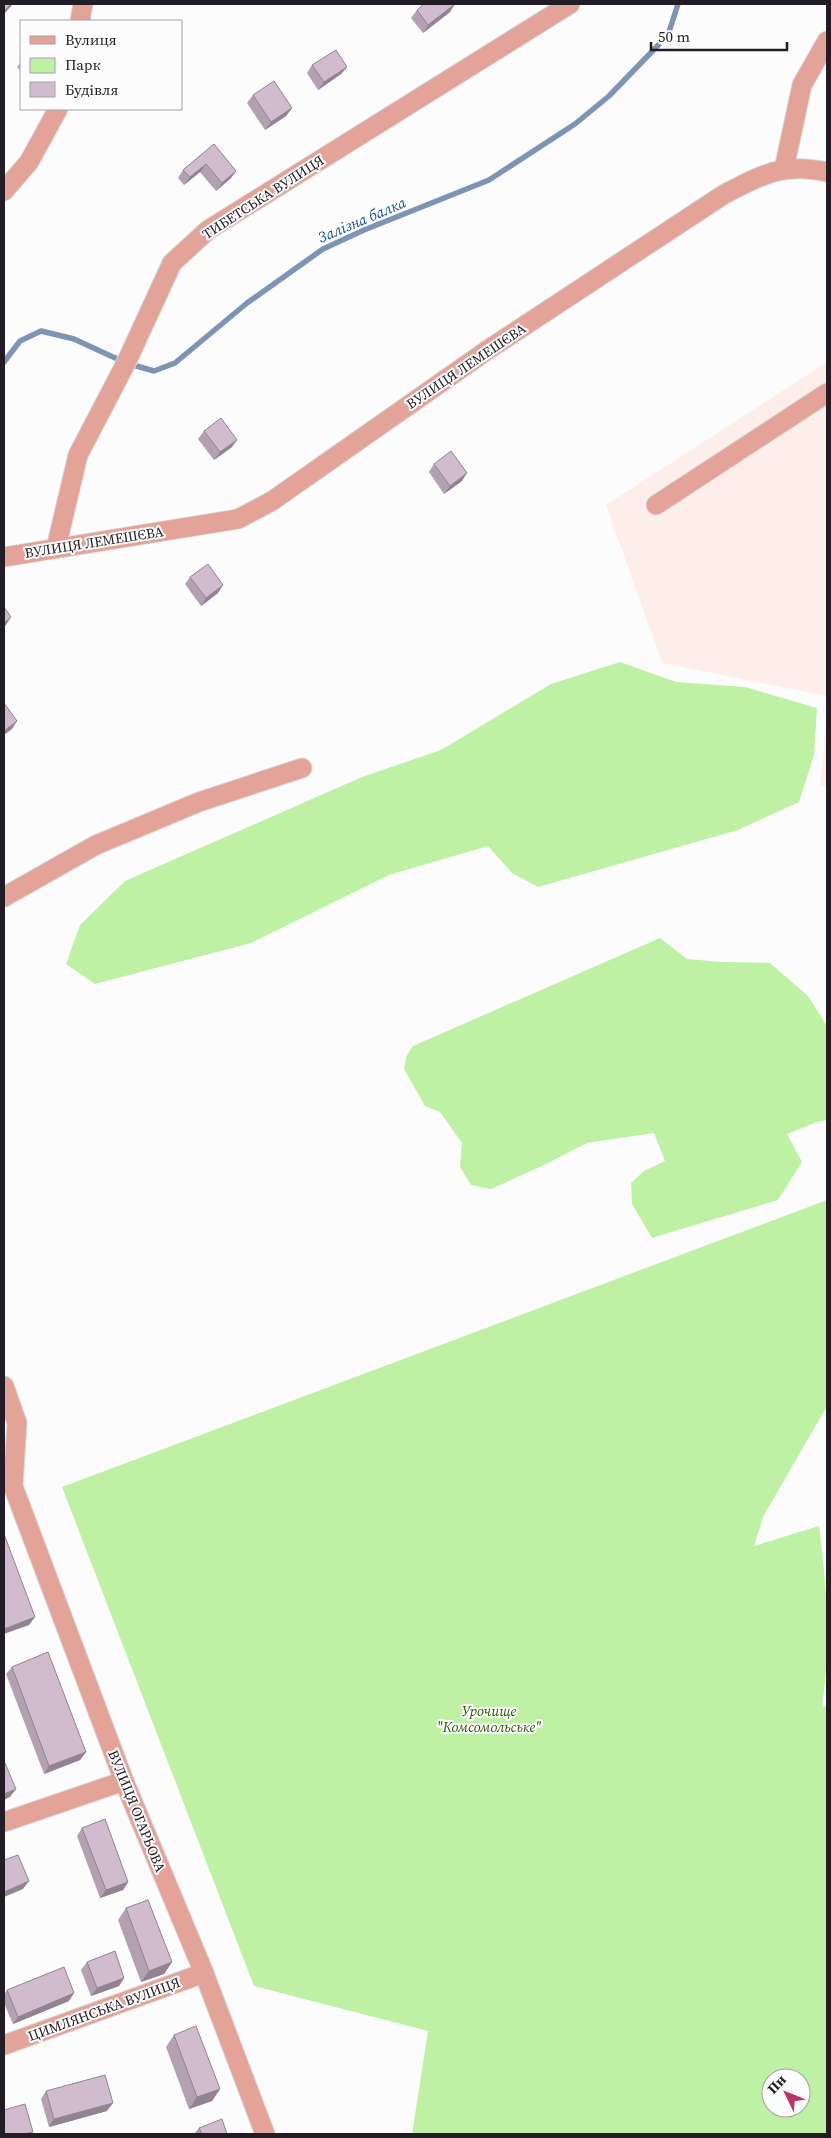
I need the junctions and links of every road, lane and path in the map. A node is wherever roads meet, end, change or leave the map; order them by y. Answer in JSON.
{"nodes":[{"id":1,"x":83,"y":4,"type":"edge"},
{"id":2,"x":570,"y":4,"type":"edge"},
{"id":3,"x":80,"y":20,"type":"edge"},
{"id":4,"x":827,"y":41,"type":"edge"},
{"id":5,"x":57,"y":110,"type":"edge"},
{"id":6,"x":784,"y":169,"type":"junction"},
{"id":7,"x":827,"y":172,"type":"edge"},
{"id":8,"x":4,"y":191,"type":"edge"},
{"id":9,"x":827,"y":393,"type":"edge"},
{"id":10,"x":656,"y":506,"type":"dead end"},
{"id":11,"x":56,"y":548,"type":"junction"},
{"id":12,"x":4,"y":557,"type":"edge"},
{"id":13,"x":302,"y":768,"type":"dead end"},
{"id":14,"x":4,"y":897,"type":"edge"},
{"id":15,"x":4,"y":1386,"type":"edge"},
{"id":16,"x":8,"y":1488,"type":"edge"},
{"id":17,"x":124,"y":1781,"type":"junction"},
{"id":18,"x":4,"y":1822,"type":"edge"},
{"id":19,"x":204,"y":1973,"type":"junction"},
{"id":20,"x":4,"y":2045,"type":"edge"},
{"id":21,"x":265,"y":2134,"type":"edge"}],
"edges":[{"from":1,"to":3,"type":"street"},
{"from":2,"to":11,"type":"street","name":"ТИБЕТСЬКА ВУЛИЦЯ"},
{"from":4,"to":6,"type":"street"},
{"from":5,"to":8,"type":"street"},
{"from":6,"to":7,"type":"street","name":"ВУЛИЦЯ ЛЕМЕШЄВА"},
{"from":6,"to":11,"type":"street","name":"ВУЛИЦЯ ЛЕМЕШЄВА"},
{"from":9,"to":10,"type":"street"},
{"from":11,"to":12,"type":"street","name":"ВУЛИЦЯ ЛЕМЕШЄВА"},
{"from":13,"to":14,"type":"street"},
{"from":15,"to":16,"type":"street"},
{"from":16,"to":17,"type":"street","name":"ВУЛИЦЯ ОГАРЬОВА"},
{"from":17,"to":18,"type":"street"},
{"from":17,"to":19,"type":"street","name":"ВУЛИЦЯ ОГАРЬОВА"},
{"from":19,"to":20,"type":"street","name":"ЦИМЛЯНСЬКА ВУЛИЦЯ"},
{"from":19,"to":21,"type":"street","name":"ВУЛИЦЯ ОГАРЬОВА"}]}
